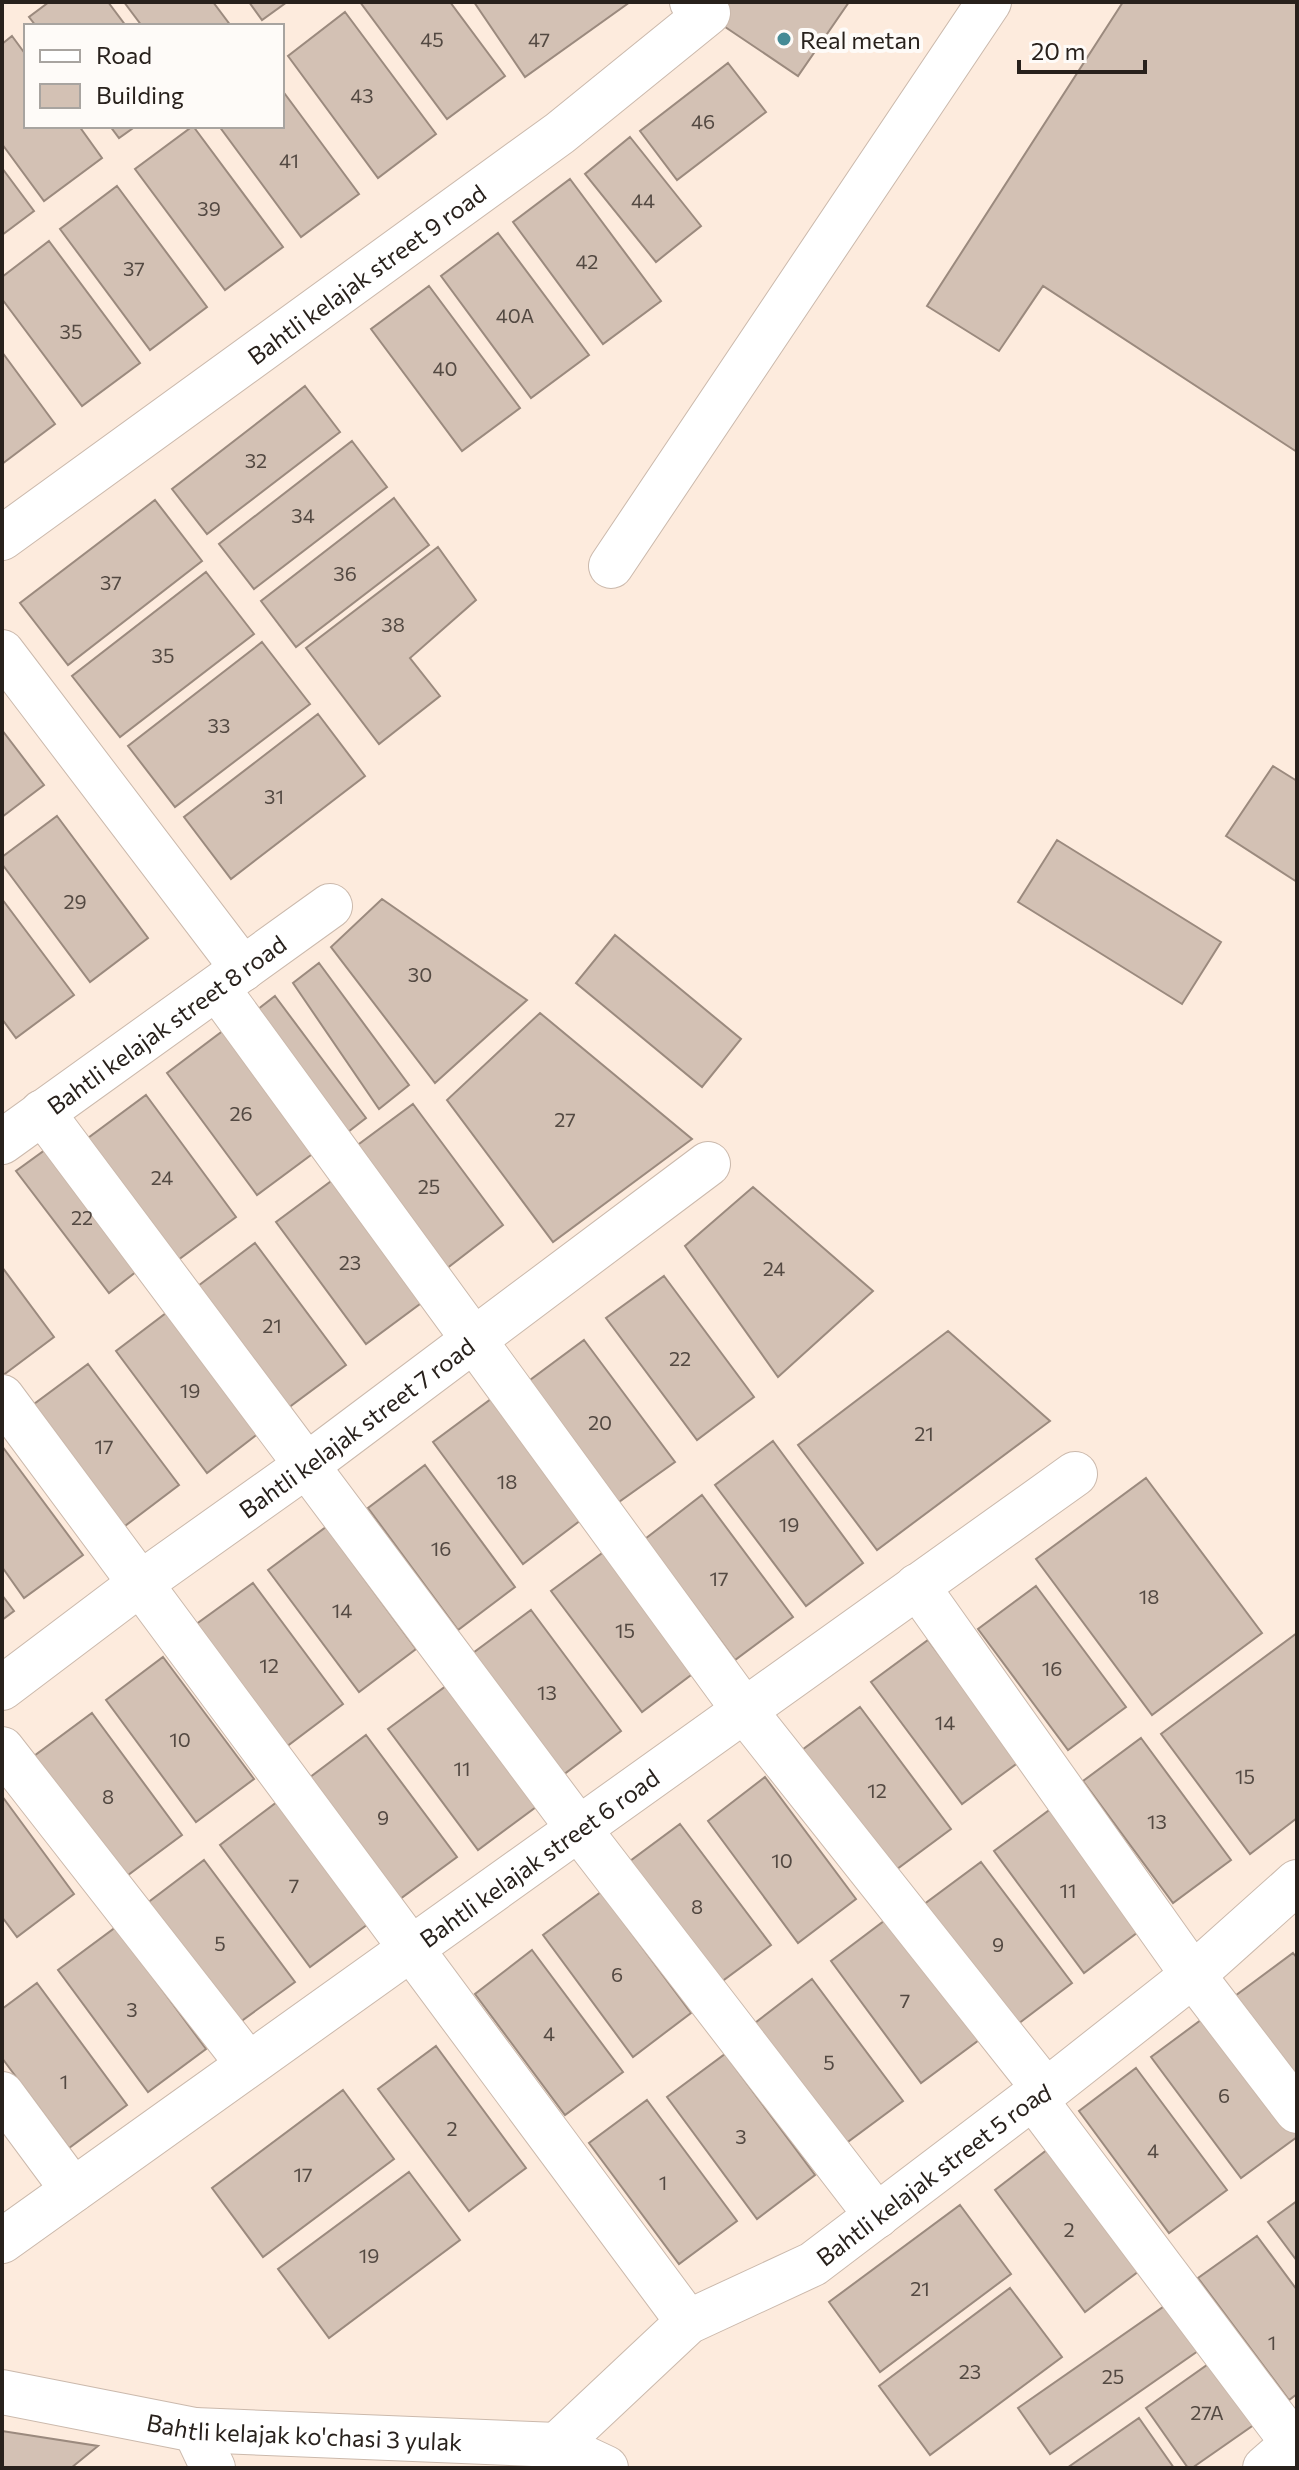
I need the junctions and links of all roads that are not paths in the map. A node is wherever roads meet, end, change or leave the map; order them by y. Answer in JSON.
{"nodes":[{"id":1,"x":692,"y":2,"type":"edge"},
{"id":2,"x":989,"y":2,"type":"edge"},
{"id":3,"x":2,"y":538,"type":"edge"},
{"id":4,"x":611,"y":566,"type":"dead end"},
{"id":5,"x":2,"y":652,"type":"edge"},
{"id":6,"x":330,"y":906,"type":"dead end"},
{"id":7,"x":230,"y":978,"type":"junction"},
{"id":8,"x":42,"y":1112,"type":"junction"},
{"id":9,"x":2,"y":1142,"type":"edge"},
{"id":10,"x":708,"y":1164,"type":"dead end"},
{"id":11,"x":474,"y":1340,"type":"junction"},
{"id":12,"x":2,"y":1397,"type":"edge"},
{"id":13,"x":307,"y":1465,"type":"junction"},
{"id":14,"x":1075,"y":1474,"type":"dead end"},
{"id":15,"x":141,"y":1583,"type":"junction"},
{"id":16,"x":917,"y":1586,"type":"junction"},
{"id":17,"x":2,"y":1688,"type":"edge"},
{"id":18,"x":744,"y":1710,"type":"junction"},
{"id":19,"x":2,"y":1749,"type":"edge"},
{"id":20,"x":578,"y":1828,"type":"junction"},
{"id":21,"x":1297,"y":1882,"type":"edge"},
{"id":22,"x":410,"y":1949,"type":"junction"},
{"id":23,"x":1193,"y":1975,"type":"junction"},
{"id":24,"x":248,"y":2064,"type":"junction"},
{"id":25,"x":2,"y":2094,"type":"edge"},
{"id":26,"x":1039,"y":2094,"type":"junction"},
{"id":27,"x":1297,"y":2111,"type":"edge"},
{"id":28,"x":73,"y":2190,"type":"junction"},
{"id":29,"x":877,"y":2216,"type":"junction"},
{"id":30,"x":2,"y":2241,"type":"edge"},
{"id":31,"x":688,"y":2322,"type":"junction"},
{"id":32,"x":2,"y":2392,"type":"edge"},
{"id":33,"x":557,"y":2445,"type":"junction"},
{"id":34,"x":204,"y":2449,"type":"edge"},
{"id":35,"x":1285,"y":2450,"type":"edge"},
{"id":36,"x":606,"y":2468,"type":"edge"}],
"edges":[{"from":1,"to":3,"type":"street","name":"Bahtli kelajak street 9 road"},
{"from":2,"to":4,"type":"street"},
{"from":5,"to":7,"type":"street"},
{"from":6,"to":7,"type":"street","name":"Bahtli kelajak street 8 road"},
{"from":7,"to":8,"type":"street","name":"Bahtli kelajak street 8 road"},
{"from":7,"to":11,"type":"street"},
{"from":8,"to":9,"type":"street","name":"Bahtli kelajak street 8 road"},
{"from":8,"to":13,"type":"street"},
{"from":10,"to":11,"type":"street","name":"Bahtli kelajak street 7 road"},
{"from":11,"to":13,"type":"street","name":"Bahtli kelajak street 7 road"},
{"from":11,"to":18,"type":"street"},
{"from":12,"to":15,"type":"street"},
{"from":13,"to":15,"type":"street","name":"Bahtli kelajak street 7 road"},
{"from":13,"to":20,"type":"street"},
{"from":14,"to":16,"type":"street","name":"Bahtli kelajak street 6 road"},
{"from":15,"to":17,"type":"street","name":"Bahtli kelajak street 7 road"},
{"from":15,"to":22,"type":"street"},
{"from":16,"to":18,"type":"street","name":"Bahtli kelajak street 6 road"},
{"from":16,"to":23,"type":"street"},
{"from":18,"to":20,"type":"street","name":"Bahtli kelajak street 6 road"},
{"from":18,"to":26,"type":"street"},
{"from":19,"to":24,"type":"street"},
{"from":20,"to":22,"type":"street","name":"Bahtli kelajak street 6 road"},
{"from":20,"to":29,"type":"street"},
{"from":21,"to":23,"type":"street","name":"Bahtli kelajak street 5 road"},
{"from":22,"to":24,"type":"street","name":"Bahtli kelajak street 6 road"},
{"from":22,"to":31,"type":"street"},
{"from":23,"to":26,"type":"street","name":"Bahtli kelajak street 5 road"},
{"from":23,"to":27,"type":"street"},
{"from":24,"to":28,"type":"street","name":"Bahtli kelajak street 6 road"},
{"from":25,"to":28,"type":"street"},
{"from":26,"to":29,"type":"street","name":"Bahtli kelajak street 5 road"},
{"from":26,"to":35,"type":"street"},
{"from":28,"to":30,"type":"street","name":"Bahtli kelajak street 6 road"},
{"from":29,"to":31,"type":"street","name":"Bahtli kelajak street 5 road"},
{"from":31,"to":33,"type":"street","name":"Bahtli kelajak street 5 road"},
{"from":32,"to":34,"type":"street","name":"Bahtli kelajak ko'chasi 3 yulak"},
{"from":33,"to":34,"type":"street","name":"Bahtli kelajak ko'chasi 3 yulak"},
{"from":33,"to":36,"type":"street","name":"Bahtli kelajak ko'chasi 3 yulak"}]}
